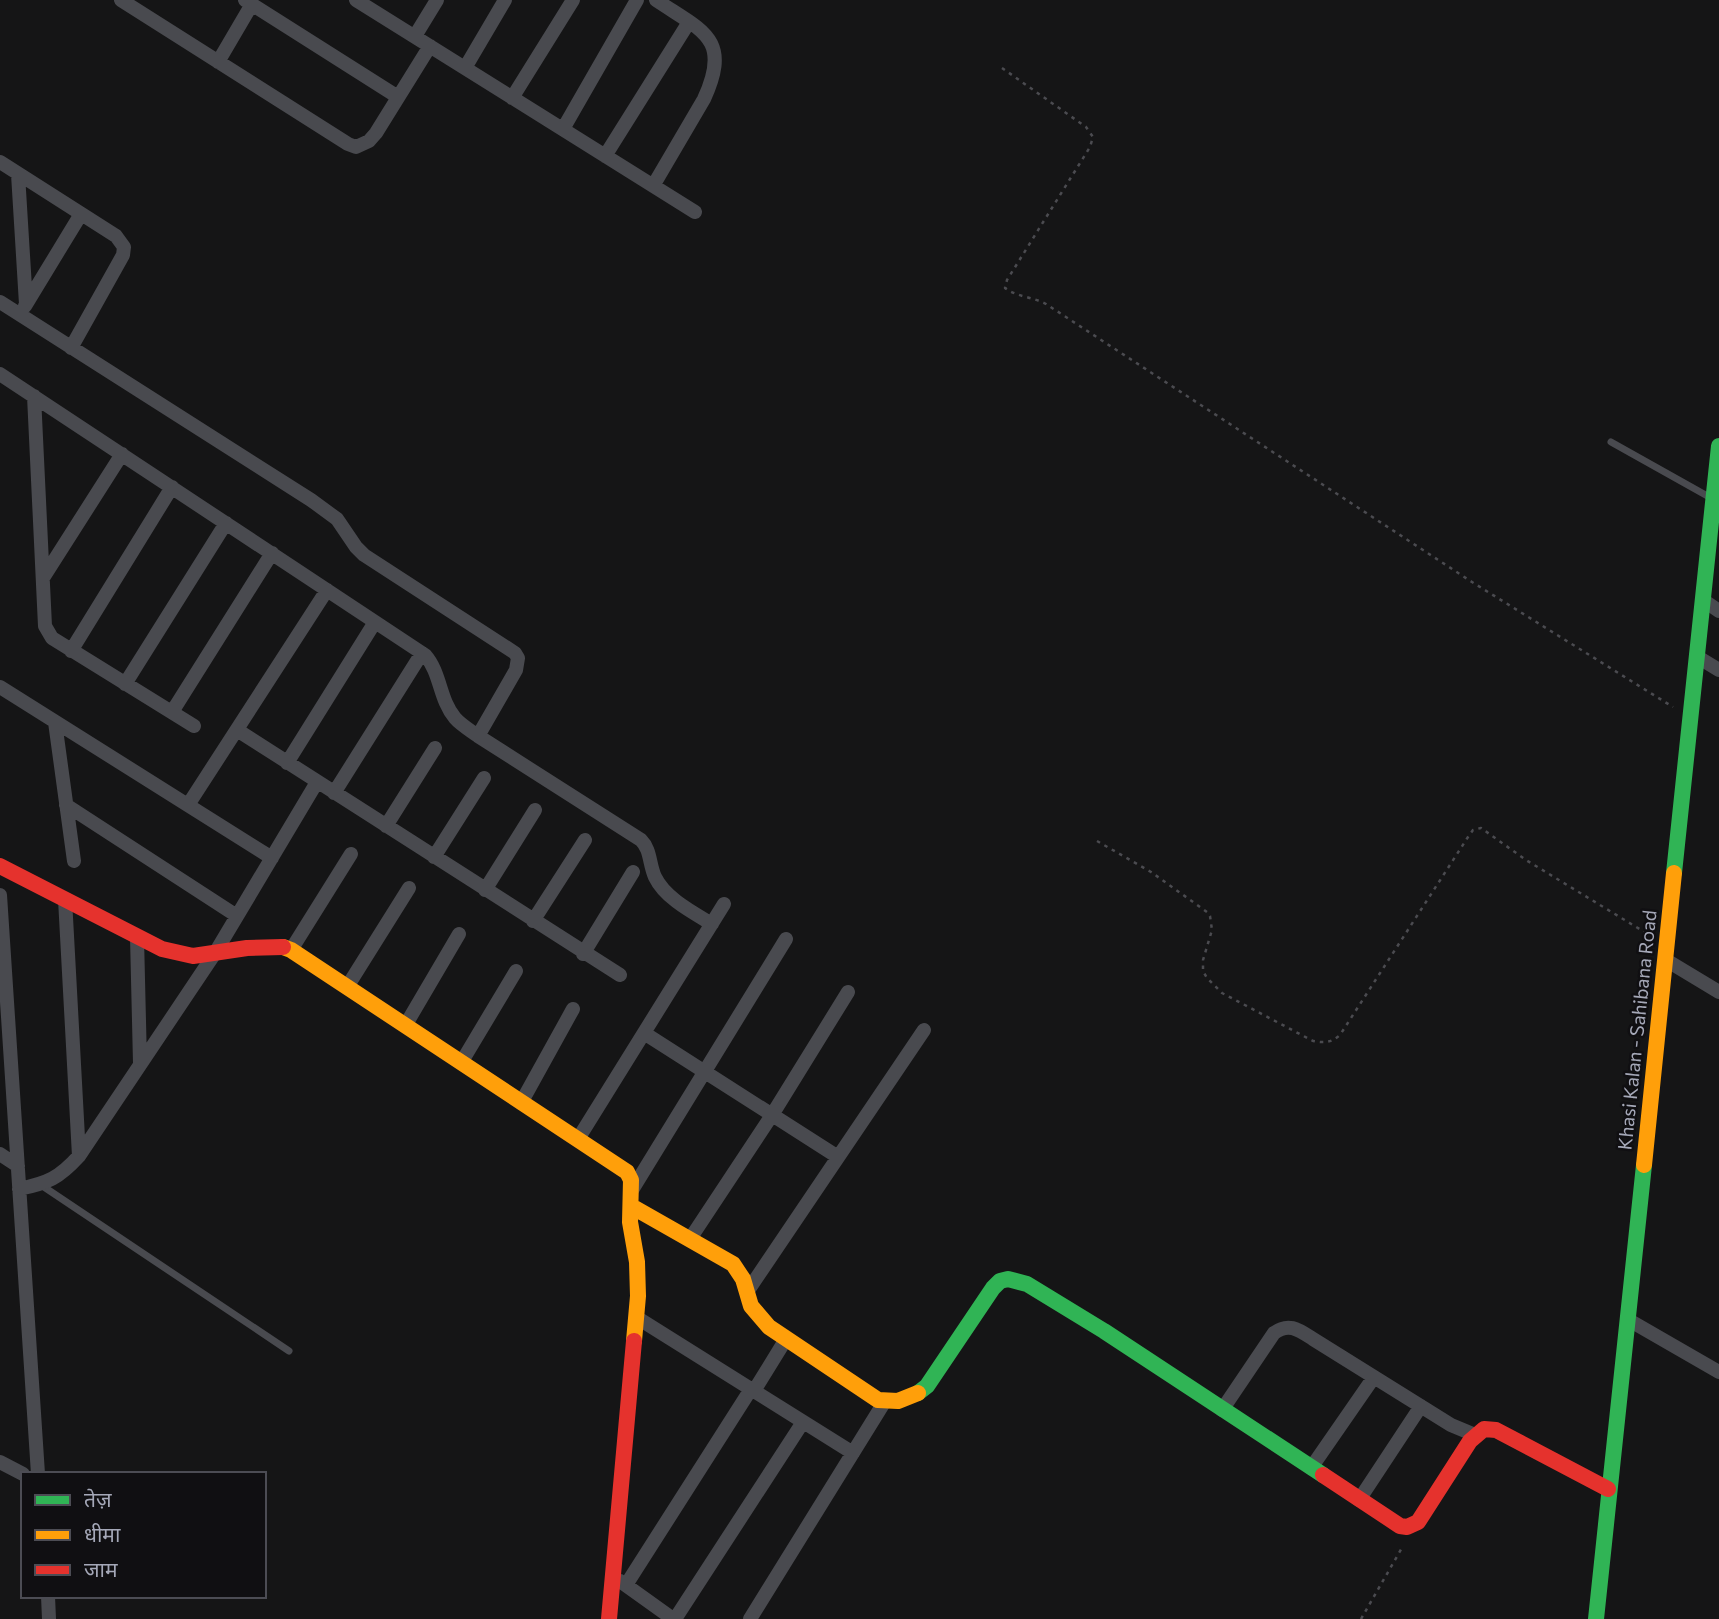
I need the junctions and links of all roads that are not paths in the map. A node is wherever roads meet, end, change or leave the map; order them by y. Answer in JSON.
{"nodes":[{"id":1,"x":121,"y":0,"type":"edge"},
{"id":2,"x":437,"y":0,"type":"edge"},
{"id":3,"x":505,"y":0,"type":"edge"},
{"id":4,"x":573,"y":0,"type":"edge"},
{"id":5,"x":637,"y":0,"type":"edge"},
{"id":6,"x":656,"y":0,"type":"edge"},
{"id":7,"x":359,"y":1,"type":"edge"},
{"id":8,"x":248,"y":2,"type":"edge"},
{"id":9,"x":689,"y":22,"type":"junction"},
{"id":10,"x":415,"y":36,"type":"junction"},
{"id":11,"x":430,"y":46,"type":"junction"},
{"id":12,"x":218,"y":62,"type":"junction"},
{"id":13,"x":465,"y":68,"type":"junction"},
{"id":14,"x":398,"y":97,"type":"junction"},
{"id":15,"x":512,"y":98,"type":"junction"},
{"id":16,"x":562,"y":129,"type":"junction"},
{"id":17,"x":605,"y":156,"type":"junction"},
{"id":18,"x":0,"y":162,"type":"edge"},
{"id":19,"x":18,"y":174,"type":"junction"},
{"id":20,"x":653,"y":186,"type":"junction"},
{"id":21,"x":695,"y":212,"type":"dead end"},
{"id":22,"x":81,"y":214,"type":"junction"},
{"id":23,"x":0,"y":302,"type":"edge"},
{"id":24,"x":23,"y":309,"type":"junction"},
{"id":25,"x":71,"y":348,"type":"junction"},
{"id":26,"x":0,"y":374,"type":"edge"},
{"id":27,"x":34,"y":396,"type":"junction"},
{"id":28,"x":1611,"y":442,"type":"dead end"},
{"id":29,"x":1719,"y":446,"type":"edge"},
{"id":30,"x":122,"y":454,"type":"junction"},
{"id":31,"x":172,"y":487,"type":"junction"},
{"id":32,"x":1714,"y":499,"type":"junction"},
{"id":33,"x":226,"y":523,"type":"junction"},
{"id":34,"x":272,"y":553,"type":"junction"},
{"id":35,"x":43,"y":578,"type":"junction"},
{"id":36,"x":327,"y":590,"type":"junction"},
{"id":37,"x":1703,"y":600,"type":"junction"},
{"id":38,"x":1719,"y":611,"type":"edge"},
{"id":39,"x":375,"y":622,"type":"junction"},
{"id":40,"x":71,"y":651,"type":"junction"},
{"id":41,"x":422,"y":653,"type":"junction"},
{"id":42,"x":1696,"y":656,"type":"junction"},
{"id":43,"x":1719,"y":670,"type":"edge"},
{"id":44,"x":124,"y":684,"type":"junction"},
{"id":45,"x":0,"y":687,"type":"edge"},
{"id":46,"x":172,"y":712,"type":"junction"},
{"id":47,"x":55,"y":722,"type":"junction"},
{"id":48,"x":194,"y":726,"type":"dead end"},
{"id":49,"x":236,"y":730,"type":"junction"},
{"id":50,"x":478,"y":736,"type":"junction"},
{"id":51,"x":435,"y":748,"type":"dead end"},
{"id":52,"x":288,"y":763,"type":"junction"},
{"id":53,"x":484,"y":778,"type":"dead end"},
{"id":54,"x":317,"y":782,"type":"junction"},
{"id":55,"x":334,"y":793,"type":"junction"},
{"id":56,"x":66,"y":805,"type":"junction"},
{"id":57,"x":188,"y":805,"type":"junction"},
{"id":58,"x":535,"y":810,"type":"dead end"},
{"id":59,"x":386,"y":826,"type":"junction"},
{"id":60,"x":585,"y":840,"type":"dead end"},
{"id":61,"x":352,"y":854,"type":"dead end"},
{"id":62,"x":434,"y":857,"type":"junction"},
{"id":63,"x":272,"y":858,"type":"junction"},
{"id":64,"x":74,"y":861,"type":"dead end"},
{"id":65,"x":0,"y":866,"type":"edge"},
{"id":66,"x":633,"y":872,"type":"dead end"},
{"id":67,"x":408,"y":888,"type":"dead end"},
{"id":68,"x":485,"y":890,"type":"junction"},
{"id":69,"x":0,"y":895,"type":"edge"},
{"id":70,"x":65,"y":899,"type":"junction"},
{"id":71,"x":724,"y":904,"type":"dead end"},
{"id":72,"x":237,"y":916,"type":"junction"},
{"id":73,"x":533,"y":921,"type":"junction"},
{"id":74,"x":712,"y":924,"type":"junction"},
{"id":75,"x":459,"y":934,"type":"dead end"},
{"id":76,"x":137,"y":937,"type":"junction"},
{"id":77,"x":786,"y":939,"type":"dead end"},
{"id":78,"x":291,"y":950,"type":"junction"},
{"id":79,"x":2,"y":953,"type":"edge"},
{"id":80,"x":215,"y":953,"type":"junction"},
{"id":81,"x":1667,"y":953,"type":"junction"},
{"id":82,"x":583,"y":954,"type":"junction"},
{"id":83,"x":516,"y":971,"type":"dead end"},
{"id":84,"x":620,"y":975,"type":"dead end"},
{"id":85,"x":347,"y":987,"type":"junction"},
{"id":86,"x":848,"y":992,"type":"dead end"},
{"id":87,"x":1719,"y":992,"type":"edge"},
{"id":88,"x":573,"y":1009,"type":"dead end"},
{"id":89,"x":405,"y":1026,"type":"junction"},
{"id":90,"x":924,"y":1030,"type":"dead end"},
{"id":91,"x":644,"y":1033,"type":"junction"},
{"id":92,"x":140,"y":1063,"type":"junction"},
{"id":93,"x":461,"y":1063,"type":"junction"},
{"id":94,"x":705,"y":1073,"type":"junction"},
{"id":95,"x":521,"y":1103,"type":"junction"},
{"id":96,"x":772,"y":1115,"type":"junction"},
{"id":97,"x":578,"y":1139,"type":"junction"},
{"id":98,"x":0,"y":1154,"type":"edge"},
{"id":99,"x":79,"y":1156,"type":"junction"},
{"id":100,"x":838,"y":1157,"type":"junction"},
{"id":101,"x":18,"y":1166,"type":"junction"},
{"id":102,"x":41,"y":1184,"type":"junction"},
{"id":103,"x":19,"y":1189,"type":"junction"},
{"id":104,"x":631,"y":1198,"type":"junction"},
{"id":105,"x":691,"y":1239,"type":"junction"},
{"id":106,"x":747,"y":1292,"type":"junction"},
{"id":107,"x":636,"y":1317,"type":"junction"},
{"id":108,"x":1627,"y":1319,"type":"junction"},
{"id":109,"x":786,"y":1339,"type":"junction"},
{"id":110,"x":289,"y":1351,"type":"dead end"},
{"id":111,"x":1719,"y":1373,"type":"edge"},
{"id":112,"x":1374,"y":1377,"type":"junction"},
{"id":113,"x":752,"y":1390,"type":"junction"},
{"id":114,"x":886,"y":1401,"type":"junction"},
{"id":115,"x":1421,"y":1406,"type":"junction"},
{"id":116,"x":1223,"y":1410,"type":"junction"},
{"id":117,"x":803,"y":1422,"type":"junction"},
{"id":118,"x":1475,"y":1435,"type":"junction"},
{"id":119,"x":853,"y":1453,"type":"junction"},
{"id":120,"x":0,"y":1462,"type":"edge"},
{"id":121,"x":1311,"y":1468,"type":"junction"},
{"id":122,"x":38,"y":1472,"type":"edge"},
{"id":123,"x":21,"y":1473,"type":"edge"},
{"id":124,"x":1608,"y":1489,"type":"junction"},
{"id":125,"x":1359,"y":1500,"type":"junction"},
{"id":126,"x":620,"y":1581,"type":"junction"},
{"id":127,"x":48,"y":1598,"type":"edge"},
{"id":128,"x":49,"y":1619,"type":"edge"},
{"id":129,"x":609,"y":1619,"type":"edge"},
{"id":130,"x":674,"y":1619,"type":"edge"},
{"id":131,"x":750,"y":1619,"type":"edge"},
{"id":132,"x":1596,"y":1619,"type":"edge"}],
"edges":[{"from":1,"to":12,"type":"street"},
{"from":2,"to":10,"type":"street"},
{"from":3,"to":13,"type":"street"},
{"from":4,"to":15,"type":"street"},
{"from":5,"to":16,"type":"street"},
{"from":6,"to":9,"type":"street"},
{"from":7,"to":10,"type":"street"},
{"from":8,"to":12,"type":"street"},
{"from":8,"to":14,"type":"street"},
{"from":9,"to":17,"type":"street"},
{"from":9,"to":20,"type":"street"},
{"from":10,"to":11,"type":"street"},
{"from":11,"to":13,"type":"street"},
{"from":11,"to":14,"type":"street"},
{"from":12,"to":14,"type":"street"},
{"from":13,"to":15,"type":"street"},
{"from":15,"to":16,"type":"street"},
{"from":16,"to":17,"type":"street"},
{"from":17,"to":20,"type":"street"},
{"from":18,"to":19,"type":"street"},
{"from":19,"to":22,"type":"street"},
{"from":19,"to":24,"type":"street"},
{"from":20,"to":21,"type":"street"},
{"from":22,"to":24,"type":"street"},
{"from":22,"to":25,"type":"street"},
{"from":23,"to":24,"type":"street"},
{"from":24,"to":25,"type":"street"},
{"from":25,"to":50,"type":"street"},
{"from":26,"to":27,"type":"street"},
{"from":27,"to":30,"type":"street"},
{"from":27,"to":35,"type":"street"},
{"from":28,"to":32,"type":"lane"},
{"from":29,"to":32,"type":"street","name":"Khasi Kalan - Sahibana Road"},
{"from":30,"to":31,"type":"street"},
{"from":30,"to":35,"type":"street"},
{"from":31,"to":33,"type":"street"},
{"from":31,"to":40,"type":"street"},
{"from":32,"to":37,"type":"street","name":"Khasi Kalan - Sahibana Road"},
{"from":33,"to":34,"type":"street"},
{"from":33,"to":44,"type":"street"},
{"from":34,"to":36,"type":"street"},
{"from":34,"to":46,"type":"street"},
{"from":35,"to":40,"type":"street"},
{"from":36,"to":39,"type":"street"},
{"from":36,"to":49,"type":"street"},
{"from":37,"to":38,"type":"street"},
{"from":37,"to":42,"type":"street","name":"Khasi Kalan - Sahibana Road"},
{"from":39,"to":41,"type":"street"},
{"from":39,"to":52,"type":"street"},
{"from":40,"to":44,"type":"street"},
{"from":41,"to":50,"type":"street"},
{"from":41,"to":55,"type":"street"},
{"from":42,"to":43,"type":"street"},
{"from":42,"to":81,"type":"street","name":"Khasi Kalan - Sahibana Road"},
{"from":44,"to":46,"type":"street"},
{"from":45,"to":47,"type":"street"},
{"from":46,"to":48,"type":"street"},
{"from":47,"to":56,"type":"street"},
{"from":47,"to":57,"type":"street"},
{"from":49,"to":52,"type":"street"},
{"from":49,"to":57,"type":"street"},
{"from":50,"to":74,"type":"street"},
{"from":51,"to":59,"type":"street"},
{"from":52,"to":54,"type":"street"},
{"from":53,"to":62,"type":"street"},
{"from":54,"to":55,"type":"street"},
{"from":54,"to":63,"type":"street"},
{"from":55,"to":59,"type":"street"},
{"from":56,"to":64,"type":"street"},
{"from":56,"to":72,"type":"street"},
{"from":57,"to":63,"type":"street"},
{"from":58,"to":68,"type":"street"},
{"from":59,"to":62,"type":"street"},
{"from":60,"to":73,"type":"street"},
{"from":61,"to":78,"type":"street"},
{"from":62,"to":68,"type":"street"},
{"from":63,"to":72,"type":"street"},
{"from":65,"to":70,"type":"street"},
{"from":66,"to":82,"type":"street"},
{"from":67,"to":85,"type":"street"},
{"from":68,"to":73,"type":"street"},
{"from":69,"to":79,"type":"street"},
{"from":70,"to":76,"type":"street"},
{"from":70,"to":99,"type":"street"},
{"from":71,"to":74,"type":"street"},
{"from":72,"to":80,"type":"street"},
{"from":73,"to":82,"type":"street"},
{"from":74,"to":91,"type":"street"},
{"from":75,"to":89,"type":"street"},
{"from":76,"to":80,"type":"street"},
{"from":76,"to":92,"type":"street"},
{"from":77,"to":94,"type":"street"},
{"from":78,"to":80,"type":"street"},
{"from":78,"to":85,"type":"street"},
{"from":79,"to":101,"type":"street"},
{"from":80,"to":92,"type":"street"},
{"from":81,"to":87,"type":"street"},
{"from":81,"to":108,"type":"street","name":"Khasi Kalan - Sahibana Road"},
{"from":82,"to":84,"type":"street"},
{"from":83,"to":93,"type":"street"},
{"from":85,"to":89,"type":"street"},
{"from":86,"to":96,"type":"street"},
{"from":88,"to":95,"type":"street"},
{"from":89,"to":93,"type":"street"},
{"from":90,"to":100,"type":"street"},
{"from":91,"to":94,"type":"street"},
{"from":91,"to":97,"type":"street"},
{"from":92,"to":99,"type":"street"},
{"from":93,"to":95,"type":"street"},
{"from":94,"to":96,"type":"street"},
{"from":94,"to":104,"type":"street"},
{"from":95,"to":97,"type":"street"},
{"from":96,"to":100,"type":"street"},
{"from":96,"to":105,"type":"street"},
{"from":97,"to":104,"type":"street"},
{"from":98,"to":101,"type":"street"},
{"from":99,"to":102,"type":"street"},
{"from":100,"to":106,"type":"street"},
{"from":101,"to":103,"type":"street"},
{"from":102,"to":103,"type":"street"},
{"from":102,"to":110,"type":"lane"},
{"from":103,"to":122,"type":"street"},
{"from":104,"to":105,"type":"street"},
{"from":104,"to":107,"type":"street"},
{"from":105,"to":106,"type":"street"},
{"from":106,"to":109,"type":"street"},
{"from":107,"to":113,"type":"street"},
{"from":107,"to":126,"type":"street"},
{"from":108,"to":111,"type":"street"},
{"from":108,"to":124,"type":"street","name":"Khasi Kalan - Sahibana Road"},
{"from":109,"to":113,"type":"street"},
{"from":109,"to":114,"type":"street"},
{"from":112,"to":115,"type":"street"},
{"from":112,"to":116,"type":"street"},
{"from":112,"to":121,"type":"street"},
{"from":113,"to":117,"type":"street"},
{"from":113,"to":126,"type":"street"},
{"from":114,"to":116,"type":"street"},
{"from":114,"to":119,"type":"street"},
{"from":115,"to":118,"type":"street"},
{"from":115,"to":125,"type":"street"},
{"from":116,"to":121,"type":"street"},
{"from":117,"to":119,"type":"street"},
{"from":117,"to":130,"type":"street"},
{"from":118,"to":124,"type":"street"},
{"from":118,"to":125,"type":"street"},
{"from":119,"to":131,"type":"street"},
{"from":120,"to":123,"type":"street"},
{"from":121,"to":125,"type":"street"},
{"from":124,"to":132,"type":"street","name":"Khasi Kalan - Sahibana Road"},
{"from":126,"to":129,"type":"street"},
{"from":126,"to":130,"type":"street"},
{"from":127,"to":128,"type":"street"}]}
